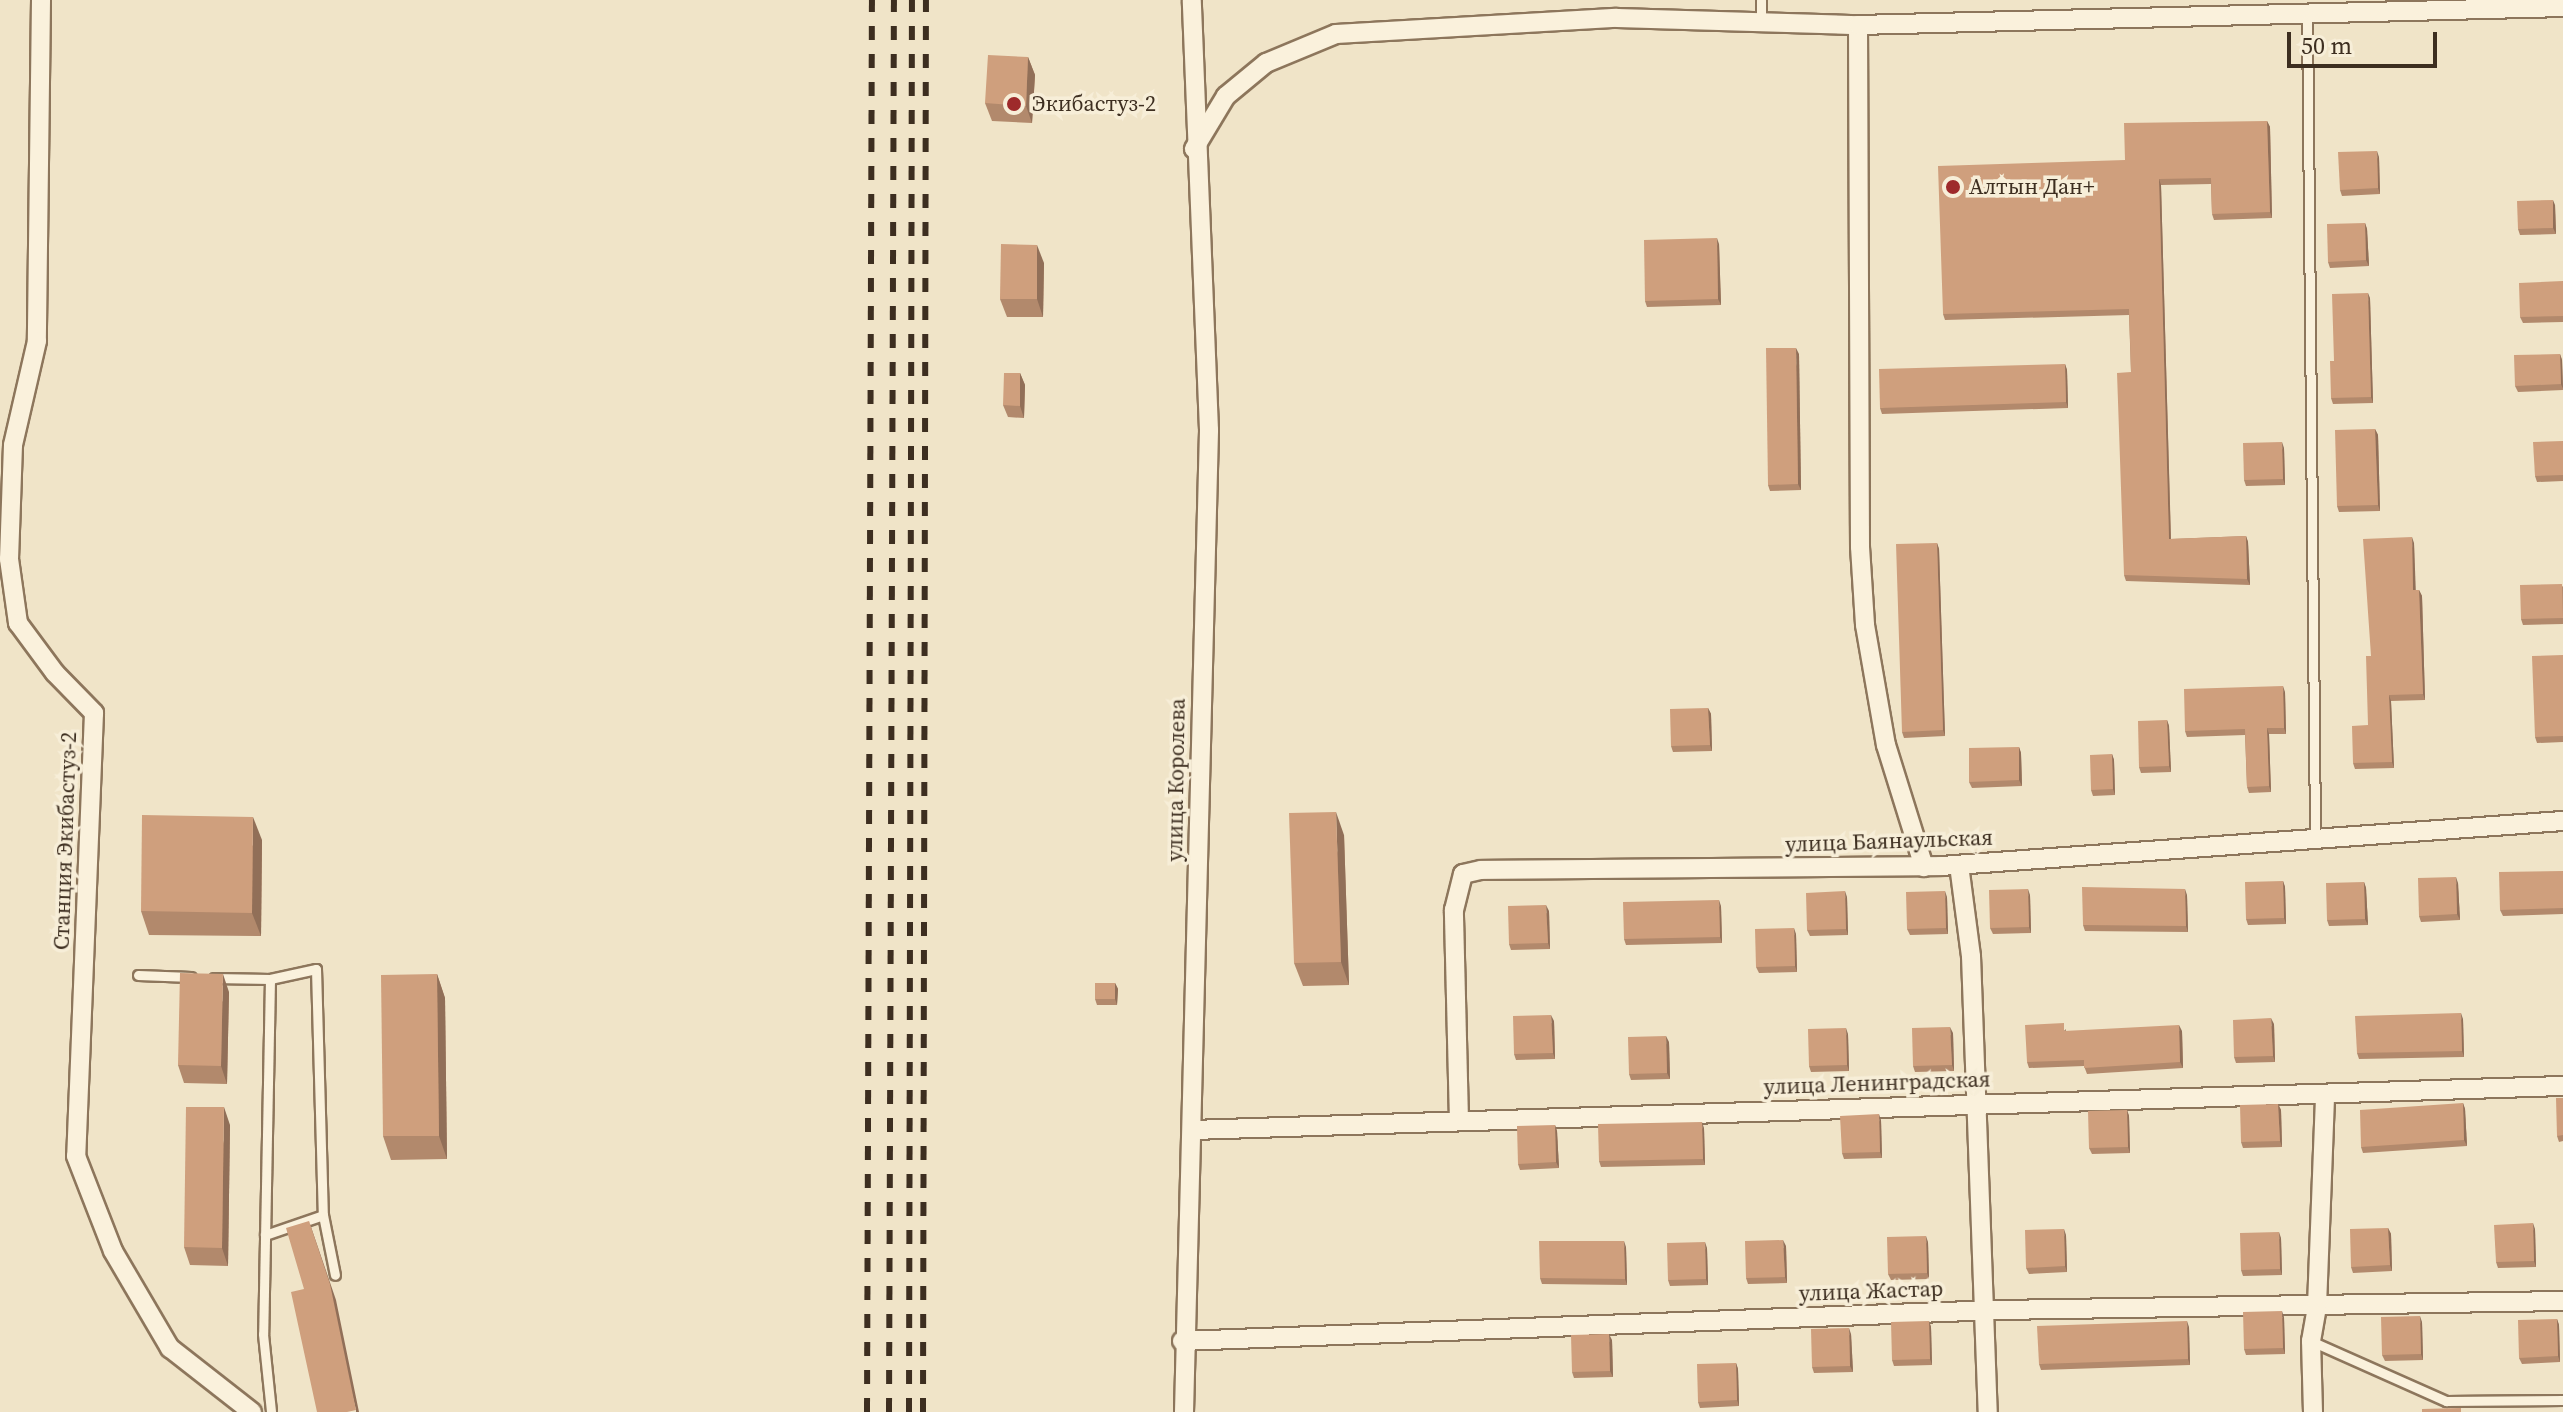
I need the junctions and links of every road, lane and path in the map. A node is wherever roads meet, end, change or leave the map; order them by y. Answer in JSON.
{"nodes":[{"id":1,"x":41,"y":0,"type":"edge"},
{"id":2,"x":1192,"y":0,"type":"edge"},
{"id":3,"x":1761,"y":0,"type":"edge"},
{"id":4,"x":2563,"y":7,"type":"edge"},
{"id":5,"x":1617,"y":9,"type":"edge"},
{"id":6,"x":2307,"y":15,"type":"junction"},
{"id":7,"x":1761,"y":22,"type":"junction"},
{"id":8,"x":1858,"y":25,"type":"junction"},
{"id":9,"x":1194,"y":149,"type":"junction"},
{"id":10,"x":2563,"y":821,"type":"edge"},
{"id":11,"x":2315,"y":839,"type":"junction"},
{"id":12,"x":1959,"y":865,"type":"junction"},
{"id":13,"x":1924,"y":867,"type":"junction"},
{"id":14,"x":138,"y":975,"type":"dead end"},
{"id":15,"x":270,"y":979,"type":"junction"},
{"id":16,"x":2563,"y":1086,"type":"edge"},
{"id":17,"x":2325,"y":1096,"type":"junction"},
{"id":18,"x":1976,"y":1103,"type":"junction"},
{"id":19,"x":1459,"y":1121,"type":"junction"},
{"id":20,"x":1192,"y":1130,"type":"junction"},
{"id":21,"x":323,"y":1215,"type":"junction"},
{"id":22,"x":265,"y":1235,"type":"junction"},
{"id":23,"x":335,"y":1275,"type":"dead end"},
{"id":24,"x":2563,"y":1301,"type":"edge"},
{"id":25,"x":2317,"y":1306,"type":"junction"},
{"id":26,"x":1983,"y":1311,"type":"junction"},
{"id":27,"x":1182,"y":1341,"type":"junction"},
{"id":28,"x":2311,"y":1341,"type":"junction"},
{"id":29,"x":2563,"y":1400,"type":"edge"},
{"id":30,"x":252,"y":1412,"type":"edge"},
{"id":31,"x":271,"y":1412,"type":"edge"},
{"id":32,"x":1184,"y":1412,"type":"edge"},
{"id":33,"x":1988,"y":1412,"type":"edge"},
{"id":34,"x":2313,"y":1412,"type":"edge"}],
"edges":[{"from":1,"to":30,"type":"street","name":"Станция Экибастуз-2"},
{"from":2,"to":9,"type":"street","name":"улица Королева"},
{"from":3,"to":7,"type":"lane"},
{"from":4,"to":6,"type":"street"},
{"from":5,"to":7,"type":"street"},
{"from":5,"to":9,"type":"street"},
{"from":6,"to":8,"type":"street"},
{"from":6,"to":11,"type":"lane"},
{"from":7,"to":8,"type":"street"},
{"from":8,"to":13,"type":"street"},
{"from":9,"to":20,"type":"street","name":"улица Королева"},
{"from":10,"to":11,"type":"street","name":"улица Баянаульская"},
{"from":11,"to":12,"type":"street","name":"улица Баянаульская"},
{"from":12,"to":13,"type":"street","name":"улица Баянаульская"},
{"from":12,"to":18,"type":"street"},
{"from":13,"to":19,"type":"street","name":"улица Баянаульская"},
{"from":14,"to":15,"type":"lane"},
{"from":15,"to":21,"type":"lane"},
{"from":15,"to":22,"type":"lane"},
{"from":16,"to":17,"type":"street","name":"улица Ленинградская"},
{"from":17,"to":18,"type":"street","name":"улица Ленинградская"},
{"from":17,"to":25,"type":"street"},
{"from":18,"to":19,"type":"street","name":"улица Ленинградская"},
{"from":18,"to":26,"type":"street"},
{"from":19,"to":20,"type":"street","name":"улица Ленинградская"},
{"from":20,"to":27,"type":"street","name":"улица Королева"},
{"from":21,"to":22,"type":"lane"},
{"from":21,"to":23,"type":"lane"},
{"from":22,"to":31,"type":"lane"},
{"from":24,"to":25,"type":"street","name":"улица Жастар"},
{"from":25,"to":26,"type":"street","name":"улица Жастар"},
{"from":25,"to":28,"type":"street"},
{"from":26,"to":27,"type":"street","name":"улица Жастар"},
{"from":26,"to":33,"type":"street"},
{"from":27,"to":32,"type":"street","name":"улица Королева"},
{"from":28,"to":29,"type":"lane"},
{"from":28,"to":34,"type":"street"}]}
